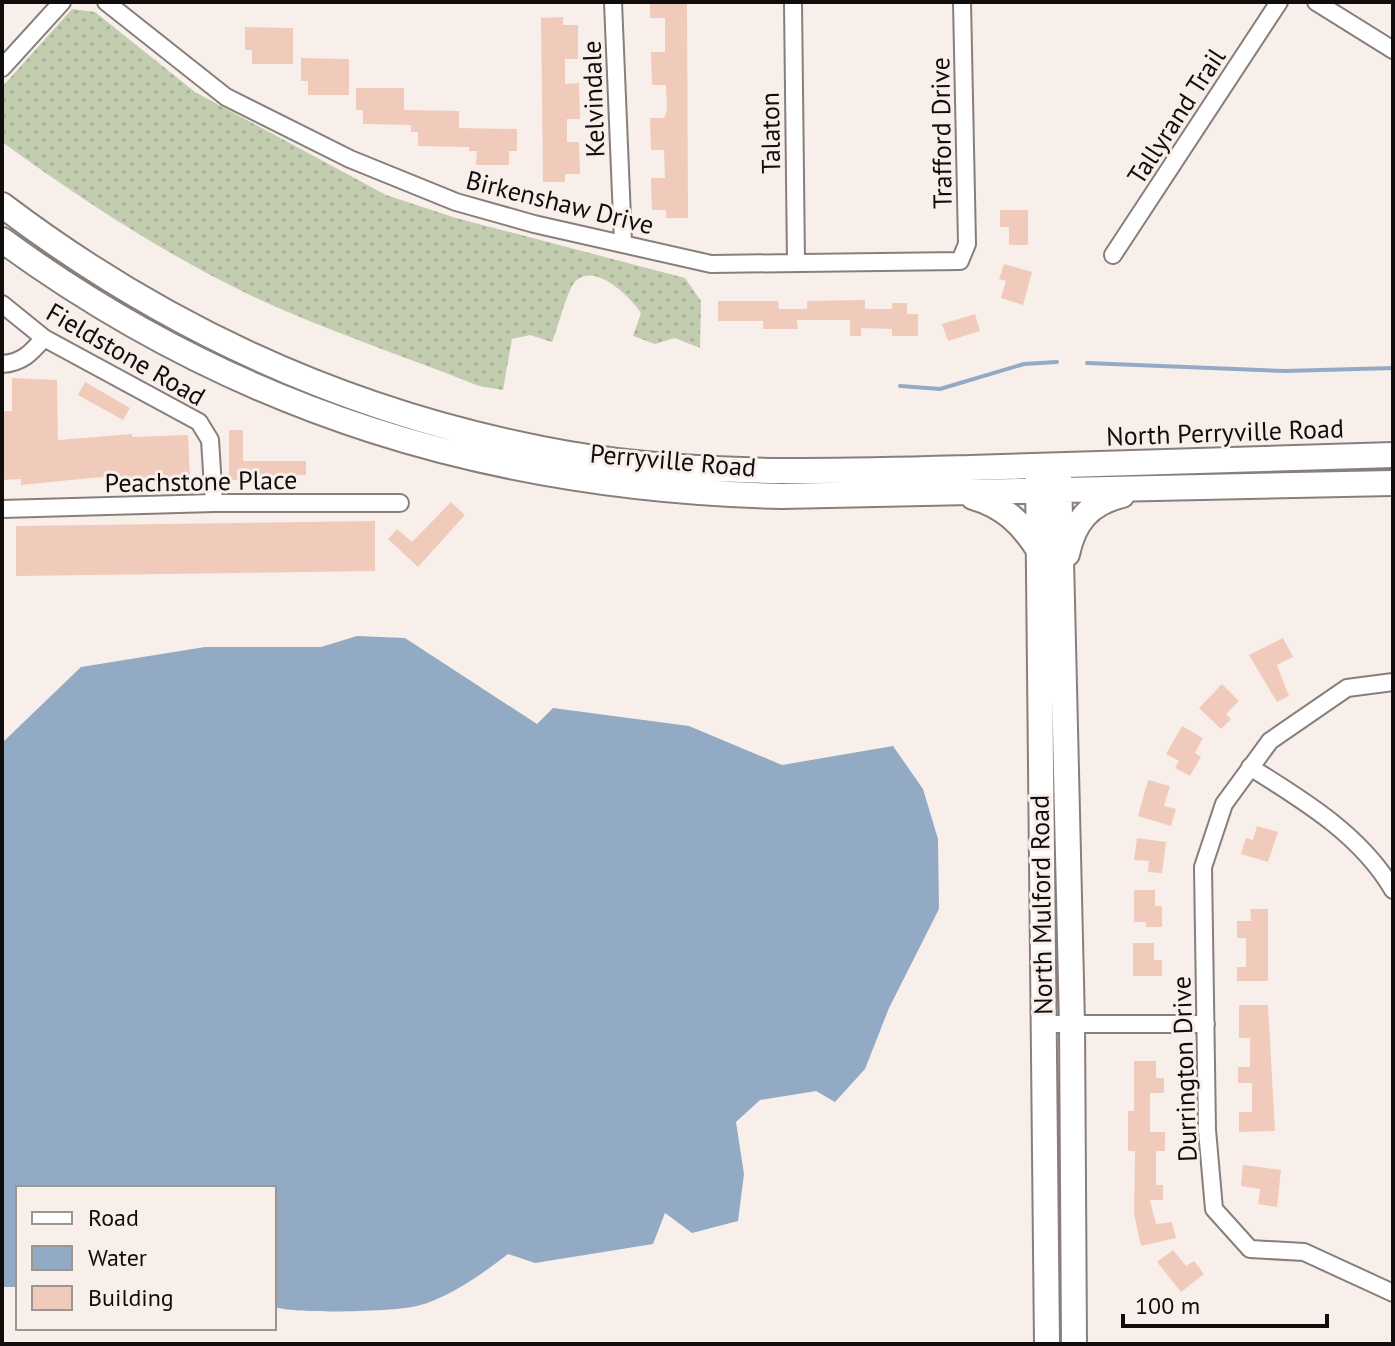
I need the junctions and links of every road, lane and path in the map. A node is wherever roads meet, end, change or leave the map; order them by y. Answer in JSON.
{"nodes":[{"id":1,"x":62,"y":2,"type":"edge"},
{"id":2,"x":106,"y":2,"type":"edge"},
{"id":3,"x":613,"y":2,"type":"edge"},
{"id":4,"x":793,"y":2,"type":"edge"},
{"id":5,"x":962,"y":2,"type":"edge"},
{"id":6,"x":1279,"y":2,"type":"edge"},
{"id":7,"x":1316,"y":2,"type":"edge"},
{"id":8,"x":1393,"y":50,"type":"edge"},
{"id":9,"x":2,"y":68,"type":"edge"},
{"id":10,"x":2,"y":205,"type":"edge"},
{"id":11,"x":2,"y":240,"type":"edge"},
{"id":12,"x":623,"y":242,"type":"junction"},
{"id":13,"x":1113,"y":255,"type":"dead end"},
{"id":14,"x":960,"y":261,"type":"joint"},
{"id":15,"x":796,"y":262,"type":"junction"},
{"id":16,"x":2,"y":304,"type":"edge"},
{"id":17,"x":44,"y":338,"type":"junction"},
{"id":18,"x":2,"y":364,"type":"edge"},
{"id":19,"x":1393,"y":455,"type":"edge"},
{"id":20,"x":1048,"y":465,"type":"junction"},
{"id":21,"x":1393,"y":483,"type":"edge"},
{"id":22,"x":1139,"y":489,"type":"junction"},
{"id":23,"x":1049,"y":490,"type":"junction"},
{"id":24,"x":959,"y":492,"type":"junction"},
{"id":25,"x":214,"y":503,"type":"junction"},
{"id":26,"x":400,"y":503,"type":"dead end"},
{"id":27,"x":2,"y":509,"type":"edge"},
{"id":28,"x":1040,"y":552,"type":"junction"},
{"id":29,"x":1061,"y":584,"type":"junction"},
{"id":30,"x":1393,"y":682,"type":"edge"},
{"id":31,"x":1250,"y":767,"type":"junction"},
{"id":32,"x":1393,"y":890,"type":"edge"},
{"id":33,"x":1045,"y":1024,"type":"junction"},
{"id":34,"x":1072,"y":1024,"type":"junction"},
{"id":35,"x":1206,"y":1024,"type":"junction"},
{"id":36,"x":1393,"y":1293,"type":"edge"},
{"id":37,"x":1047,"y":1344,"type":"edge"},
{"id":38,"x":1074,"y":1344,"type":"edge"}],
"edges":[{"from":1,"to":9,"type":"street"},
{"from":2,"to":12,"type":"street","name":"Birkenshaw Drive"},
{"from":3,"to":12,"type":"street","name":"Kelvindale"},
{"from":4,"to":15,"type":"street","name":"Talaton"},
{"from":5,"to":14,"type":"street","name":"Trafford Drive"},
{"from":6,"to":13,"type":"street","name":"Tallyrand Trail"},
{"from":7,"to":8,"type":"street"},
{"from":10,"to":20,"type":"main road","name":"Perryville Road"},
{"from":11,"to":24,"type":"main road","name":"Perryville Road"},
{"from":12,"to":15,"type":"street","name":"Birkenshaw Drive"},
{"from":14,"to":15,"type":"street","name":"Birkenshaw Drive"},
{"from":16,"to":17,"type":"street","name":"Fieldstone Road"},
{"from":17,"to":18,"type":"street"},
{"from":17,"to":25,"type":"street","name":"Fieldstone Road"},
{"from":19,"to":20,"type":"main road","name":"North Perryville Road"},
{"from":20,"to":23,"type":"main road","name":"North Mulford Road"},
{"from":21,"to":22,"type":"main road","name":"North Perryville Road"},
{"from":22,"to":23,"type":"main road","name":"North Perryville Road"},
{"from":22,"to":29,"type":"main road"},
{"from":23,"to":24,"type":"main road","name":"Perryville Road"},
{"from":23,"to":28,"type":"main road","name":"North Mulford Road"},
{"from":23,"to":29,"type":"main road","name":"North Mulford Road"},
{"from":24,"to":28,"type":"main road"},
{"from":25,"to":26,"type":"street","name":"Peachstone Place"},
{"from":25,"to":27,"type":"street","name":"Peachstone Place"},
{"from":28,"to":33,"type":"main road","name":"North Mulford Road"},
{"from":29,"to":34,"type":"main road","name":"North Mulford Road"},
{"from":30,"to":31,"type":"street","name":"Durrington Drive"},
{"from":31,"to":32,"type":"street"},
{"from":31,"to":35,"type":"street","name":"Durrington Drive"},
{"from":33,"to":34,"type":"street"},
{"from":33,"to":37,"type":"main road","name":"North Mulford Road"},
{"from":34,"to":35,"type":"street"},
{"from":34,"to":38,"type":"main road","name":"North Mulford Road"},
{"from":35,"to":36,"type":"street","name":"Durrington Drive"}]}
